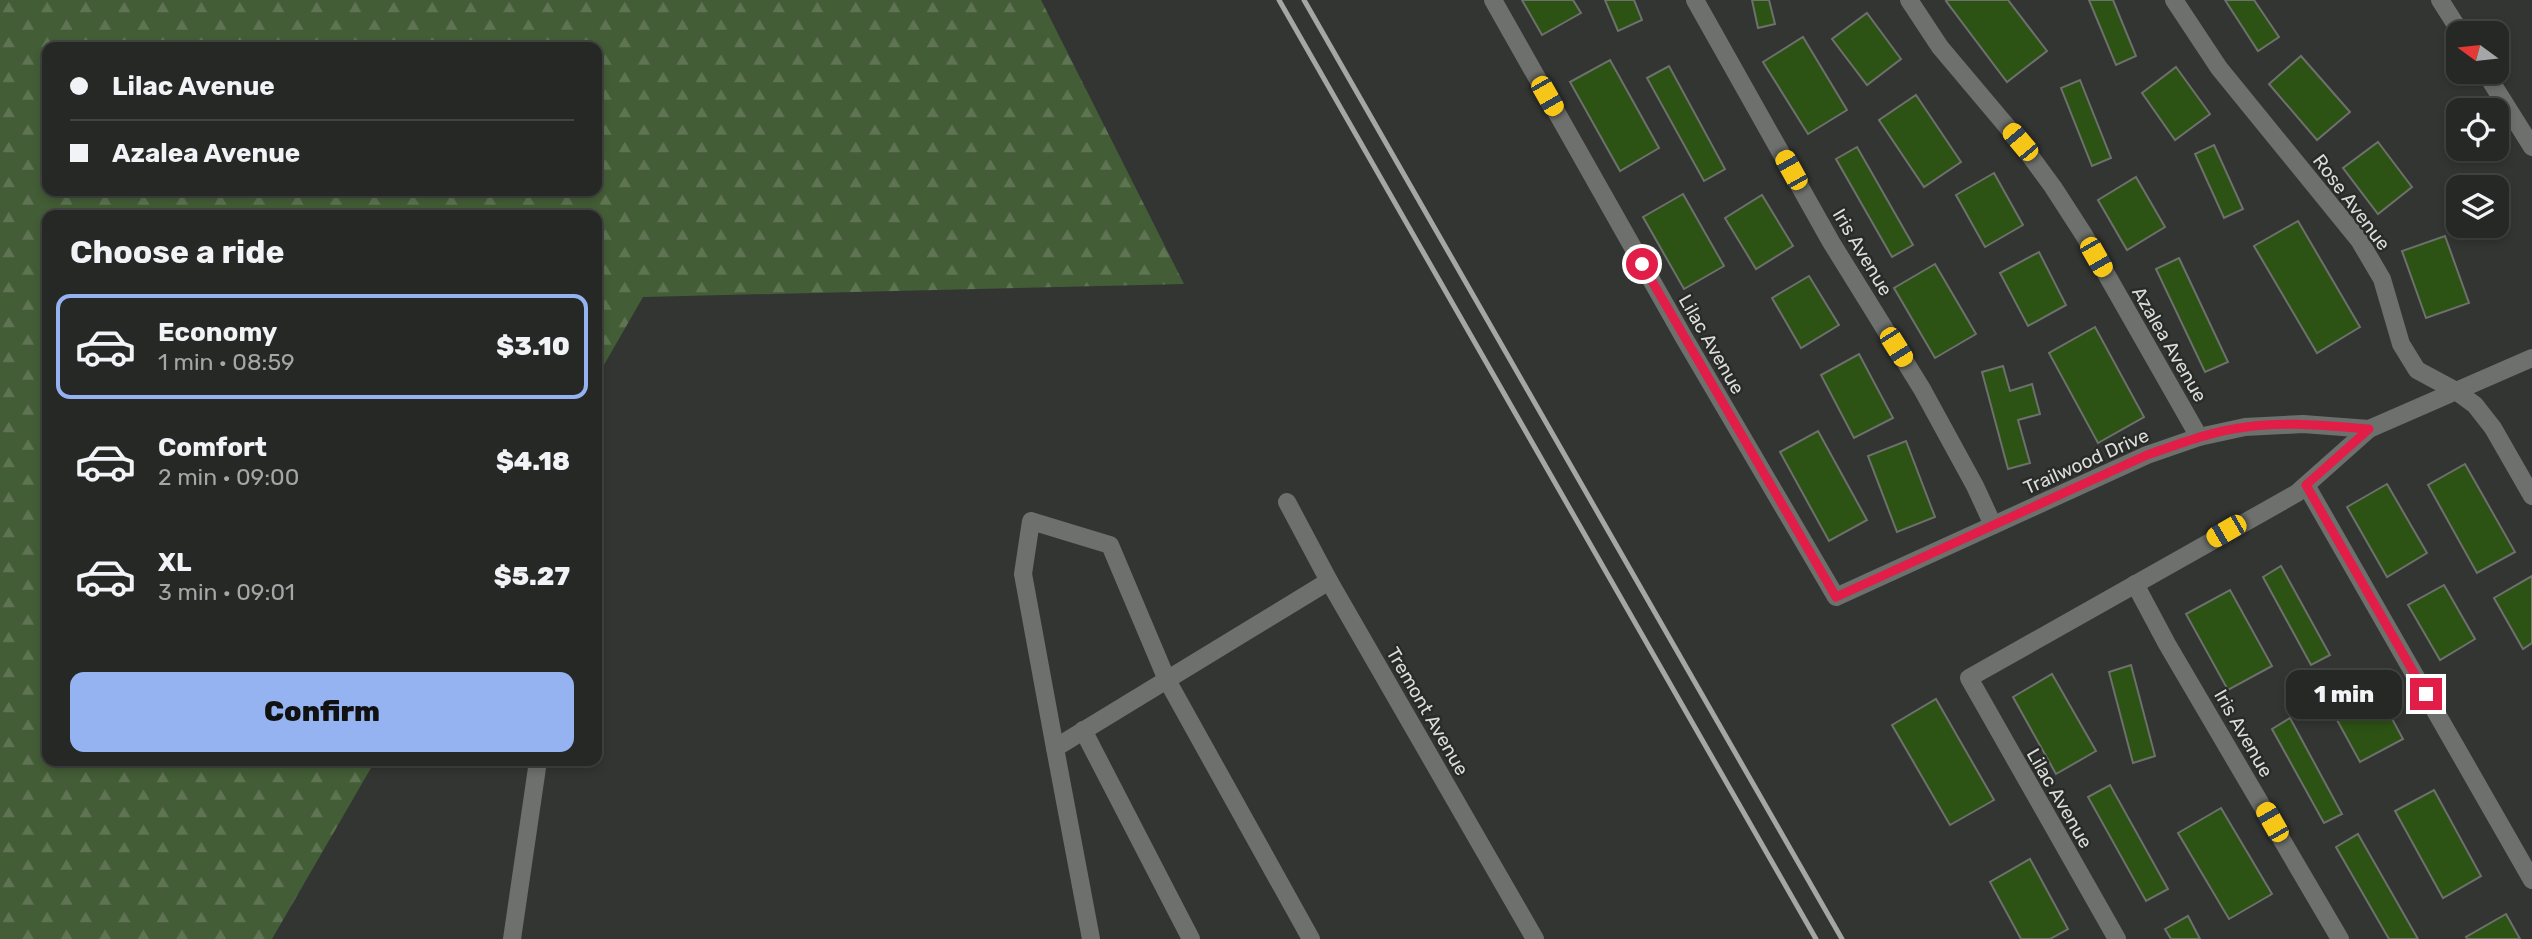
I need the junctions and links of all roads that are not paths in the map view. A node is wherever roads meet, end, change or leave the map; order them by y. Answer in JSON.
{"nodes":[{"id":1,"x":1493,"y":0,"type":"edge"},
{"id":2,"x":1695,"y":0,"type":"edge"},
{"id":3,"x":1909,"y":0,"type":"edge"},
{"id":4,"x":2174,"y":0,"type":"edge"},
{"id":5,"x":2440,"y":0,"type":"edge"},
{"id":6,"x":2453,"y":21,"type":"edge"},
{"id":7,"x":2493,"y":84,"type":"edge"},
{"id":8,"x":2532,"y":147,"type":"edge"},
{"id":9,"x":2532,"y":358,"type":"edge"},
{"id":10,"x":2456,"y":391,"type":"junction"},
{"id":11,"x":2369,"y":429,"type":"junction"},
{"id":12,"x":2199,"y":437,"type":"junction"},
{"id":13,"x":2306,"y":485,"type":"junction"},
{"id":14,"x":2532,"y":496,"type":"edge"},
{"id":15,"x":1287,"y":502,"type":"dead end"},
{"id":16,"x":1993,"y":525,"type":"junction"},
{"id":17,"x":1329,"y":581,"type":"junction"},
{"id":18,"x":2135,"y":584,"type":"junction"},
{"id":19,"x":1836,"y":597,"type":"joint"},
{"id":20,"x":1969,"y":678,"type":"joint"},
{"id":21,"x":1167,"y":680,"type":"junction"},
{"id":22,"x":1083,"y":730,"type":"junction"},
{"id":23,"x":1055,"y":748,"type":"junction"},
{"id":24,"x":537,"y":766,"type":"edge"},
{"id":25,"x":2532,"y":880,"type":"edge"},
{"id":26,"x":512,"y":939,"type":"edge"},
{"id":27,"x":1091,"y":939,"type":"edge"},
{"id":28,"x":1191,"y":939,"type":"edge"},
{"id":29,"x":1311,"y":939,"type":"edge"},
{"id":30,"x":1535,"y":939,"type":"edge"},
{"id":31,"x":2117,"y":939,"type":"edge"},
{"id":32,"x":2340,"y":939,"type":"edge"}],
"edges":[{"from":1,"to":19,"type":"street","name":"Lilac Avenue"},
{"from":2,"to":16,"type":"street","name":"Iris Avenue"},
{"from":3,"to":12,"type":"street","name":"Azalea Avenue"},
{"from":4,"to":10,"type":"street","name":"Rose Avenue"},
{"from":5,"to":6,"type":"street"},
{"from":7,"to":8,"type":"street"},
{"from":9,"to":10,"type":"street","name":"Trailwood Drive"},
{"from":10,"to":11,"type":"street","name":"Trailwood Drive"},
{"from":10,"to":14,"type":"street","name":"Rose Avenue"},
{"from":11,"to":12,"type":"street","name":"Trailwood Drive"},
{"from":11,"to":13,"type":"street","name":"Trailwood Drive"},
{"from":12,"to":16,"type":"street","name":"Trailwood Drive"},
{"from":13,"to":18,"type":"street","name":"Trailwood Drive"},
{"from":13,"to":25,"type":"street"},
{"from":15,"to":17,"type":"street","name":"Tremont Avenue"},
{"from":16,"to":19,"type":"street","name":"Trailwood Drive"},
{"from":17,"to":21,"type":"street"},
{"from":17,"to":30,"type":"street","name":"Tremont Avenue"},
{"from":18,"to":20,"type":"street","name":"Trailwood Drive"},
{"from":18,"to":32,"type":"street","name":"Iris Avenue"},
{"from":20,"to":31,"type":"street","name":"Lilac Avenue"},
{"from":21,"to":22,"type":"street"},
{"from":21,"to":23,"type":"street"},
{"from":21,"to":29,"type":"street"},
{"from":22,"to":23,"type":"street"},
{"from":22,"to":28,"type":"street"},
{"from":23,"to":27,"type":"street"},
{"from":24,"to":26,"type":"street"}]}
